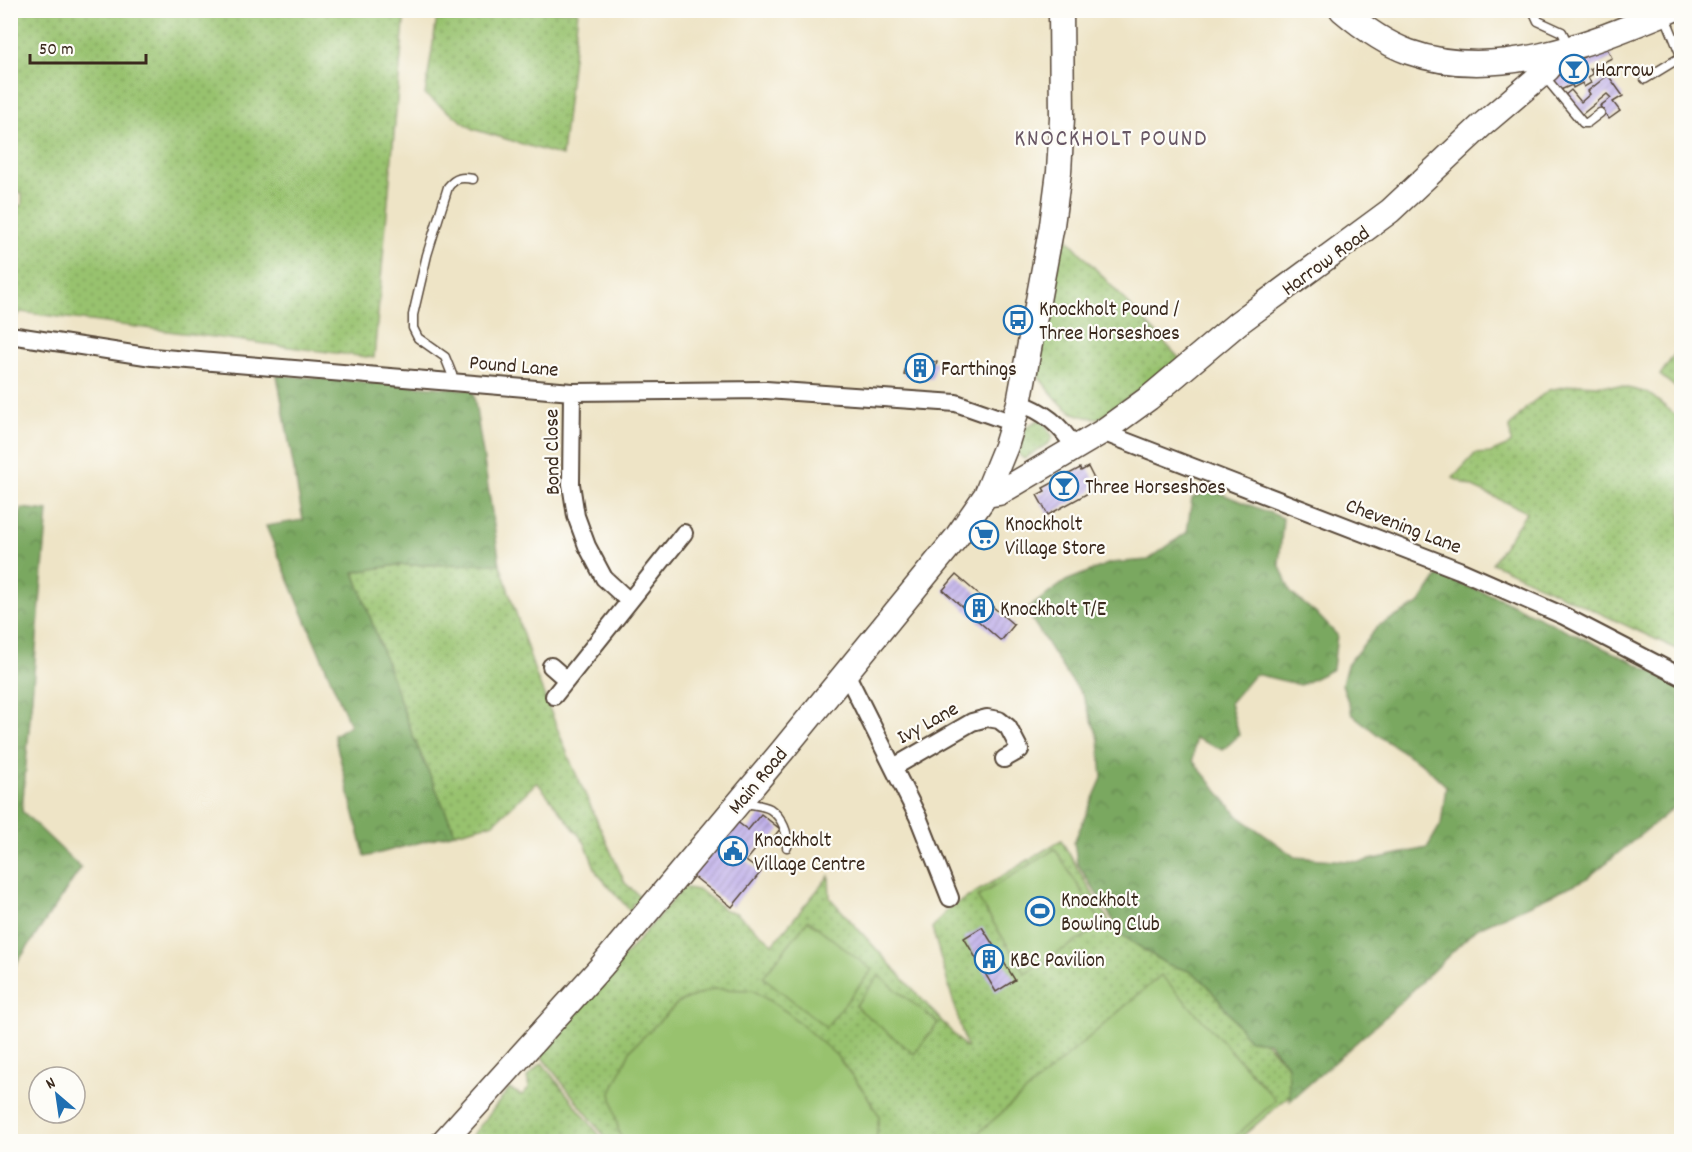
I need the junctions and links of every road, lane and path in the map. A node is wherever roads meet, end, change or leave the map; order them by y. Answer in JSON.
{"nodes":[{"id":1,"x":1061,"y":10,"type":"edge"},
{"id":2,"x":1342,"y":10,"type":"edge"},
{"id":3,"x":1533,"y":10,"type":"edge"},
{"id":4,"x":1668,"y":12,"type":"edge"},
{"id":5,"x":1563,"y":50,"type":"junction"},
{"id":6,"x":1682,"y":58,"type":"edge"},
{"id":7,"x":1503,"y":61,"type":"junction"},
{"id":8,"x":1542,"y":74,"type":"junction"},
{"id":9,"x":1645,"y":79,"type":"dead end"},
{"id":10,"x":1520,"y":92,"type":"junction"},
{"id":11,"x":1600,"y":113,"type":"dead end"},
{"id":12,"x":473,"y":179,"type":"dead end"},
{"id":13,"x":10,"y":335,"type":"edge"},
{"id":14,"x":456,"y":382,"type":"junction"},
{"id":15,"x":572,"y":392,"type":"junction"},
{"id":16,"x":1016,"y":413,"type":"junction"},
{"id":17,"x":1102,"y":432,"type":"junction"},
{"id":18,"x":1074,"y":447,"type":"junction"},
{"id":19,"x":986,"y":495,"type":"junction"},
{"id":20,"x":681,"y":543,"type":"dead end"},
{"id":21,"x":629,"y":601,"type":"junction"},
{"id":22,"x":551,"y":666,"type":"dead end"},
{"id":23,"x":846,"y":673,"type":"junction"},
{"id":24,"x":1682,"y":677,"type":"edge"},
{"id":25,"x":567,"y":680,"type":"junction"},
{"id":26,"x":554,"y":696,"type":"dead end"},
{"id":27,"x":1004,"y":759,"type":"dead end"},
{"id":28,"x":894,"y":767,"type":"junction"},
{"id":29,"x":739,"y":802,"type":"junction"},
{"id":30,"x":787,"y":847,"type":"dead end"},
{"id":31,"x":950,"y":898,"type":"dead end"},
{"id":32,"x":443,"y":1142,"type":"edge"}],
"edges":[{"from":1,"to":16,"type":"street","name":"Main Road"},
{"from":2,"to":7,"type":"street"},
{"from":3,"to":5,"type":"lane"},
{"from":4,"to":5,"type":"street"},
{"from":4,"to":6,"type":"lane"},
{"from":5,"to":7,"type":"street"},
{"from":5,"to":8,"type":"street","name":"Harrow Road"},
{"from":6,"to":9,"type":"lane"},
{"from":7,"to":10,"type":"street"},
{"from":8,"to":10,"type":"street","name":"Harrow Road"},
{"from":8,"to":11,"type":"lane"},
{"from":10,"to":17,"type":"street","name":"Harrow Road"},
{"from":12,"to":14,"type":"lane"},
{"from":13,"to":14,"type":"street","name":"Pound Lane"},
{"from":14,"to":15,"type":"street","name":"Pound Lane"},
{"from":15,"to":16,"type":"street","name":"Pound Lane"},
{"from":15,"to":21,"type":"street","name":"Bond Close"},
{"from":16,"to":18,"type":"street","name":"Pound Lane"},
{"from":16,"to":19,"type":"street","name":"Main Road"},
{"from":17,"to":18,"type":"street","name":"Harrow Road"},
{"from":17,"to":24,"type":"street","name":"Chevening Lane"},
{"from":18,"to":19,"type":"street","name":"Harrow Road"},
{"from":19,"to":23,"type":"street","name":"Main Road"},
{"from":20,"to":21,"type":"street"},
{"from":21,"to":25,"type":"street"},
{"from":22,"to":25,"type":"street"},
{"from":23,"to":28,"type":"street","name":"Ivy Lane"},
{"from":23,"to":29,"type":"street","name":"Main Road"},
{"from":25,"to":26,"type":"street"},
{"from":27,"to":28,"type":"street","name":"Ivy Lane"},
{"from":28,"to":31,"type":"street","name":"Ivy Lane"},
{"from":29,"to":30,"type":"lane"},
{"from":29,"to":32,"type":"street","name":"Main Road"}]}
